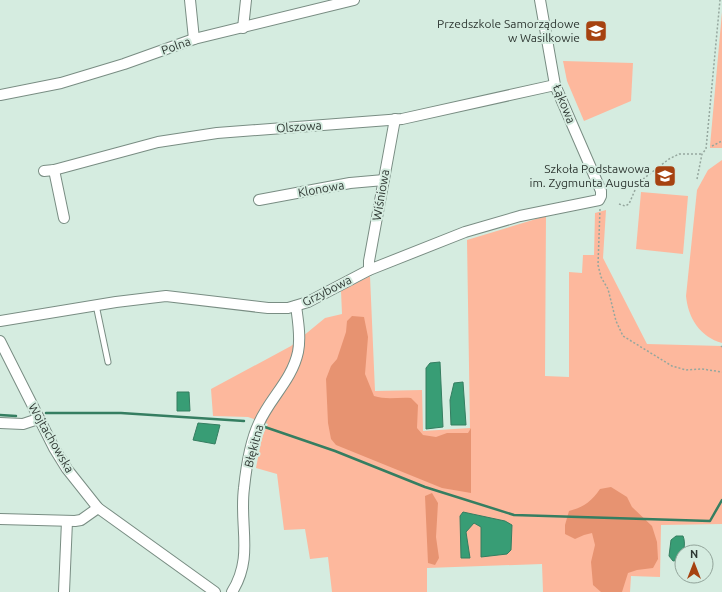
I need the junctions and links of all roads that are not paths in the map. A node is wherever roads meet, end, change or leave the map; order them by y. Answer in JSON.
{"nodes":[{"id":1,"x":190,"y":0,"type":"edge"},
{"id":2,"x":246,"y":0,"type":"edge"},
{"id":3,"x":354,"y":0,"type":"edge"},
{"id":4,"x":540,"y":0,"type":"edge"},
{"id":5,"x":243,"y":28,"type":"junction"},
{"id":6,"x":194,"y":40,"type":"junction"},
{"id":7,"x":555,"y":85,"type":"junction"},
{"id":8,"x":0,"y":95,"type":"edge"},
{"id":9,"x":395,"y":119,"type":"junction"},
{"id":10,"x":384,"y":180,"type":"junction"},
{"id":11,"x":259,"y":200,"type":"dead end"},
{"id":12,"x":596,"y":201,"type":"joint"},
{"id":13,"x":64,"y":218,"type":"dead end"},
{"id":14,"x":369,"y":270,"type":"junction"},
{"id":15,"x":96,"y":305,"type":"junction"},
{"id":16,"x":292,"y":307,"type":"junction"},
{"id":17,"x":0,"y":321,"type":"edge"},
{"id":18,"x":1,"y":346,"type":"edge"},
{"id":19,"x":108,"y":362,"type":"dead end"},
{"id":20,"x":38,"y":419,"type":"junction"},
{"id":21,"x":0,"y":423,"type":"edge"},
{"id":22,"x":98,"y":508,"type":"junction"},
{"id":23,"x":0,"y":519,"type":"edge"},
{"id":24,"x":67,"y":521,"type":"junction"},
{"id":25,"x":64,"y":592,"type":"edge"},
{"id":26,"x":215,"y":592,"type":"edge"},
{"id":27,"x":232,"y":592,"type":"edge"}],
"edges":[{"from":1,"to":6,"type":"street"},
{"from":2,"to":5,"type":"street"},
{"from":3,"to":5,"type":"street","name":"Polna"},
{"from":4,"to":7,"type":"street","name":"Łąkowa"},
{"from":5,"to":6,"type":"street","name":"Polna"},
{"from":6,"to":8,"type":"street","name":"Polna"},
{"from":7,"to":9,"type":"street","name":"Olszowa"},
{"from":7,"to":12,"type":"street","name":"Łąkowa"},
{"from":9,"to":10,"type":"street","name":"Wiśniowa"},
{"from":9,"to":13,"type":"street","name":"Olszowa"},
{"from":10,"to":11,"type":"street","name":"Klonowa"},
{"from":10,"to":14,"type":"street","name":"Wiśniowa"},
{"from":12,"to":14,"type":"street","name":"Grzybowa"},
{"from":14,"to":16,"type":"street","name":"Grzybowa"},
{"from":15,"to":16,"type":"street","name":"Grzybowa"},
{"from":15,"to":17,"type":"street","name":"Grzybowa"},
{"from":15,"to":19,"type":"lane"},
{"from":16,"to":27,"type":"street","name":"Błękitna"},
{"from":18,"to":20,"type":"street","name":"Wojtachowska"},
{"from":20,"to":21,"type":"street"},
{"from":20,"to":22,"type":"street","name":"Wojtachowska"},
{"from":22,"to":24,"type":"street"},
{"from":22,"to":26,"type":"street","name":"Wojtachowska"},
{"from":23,"to":24,"type":"street"},
{"from":24,"to":25,"type":"street"}]}
